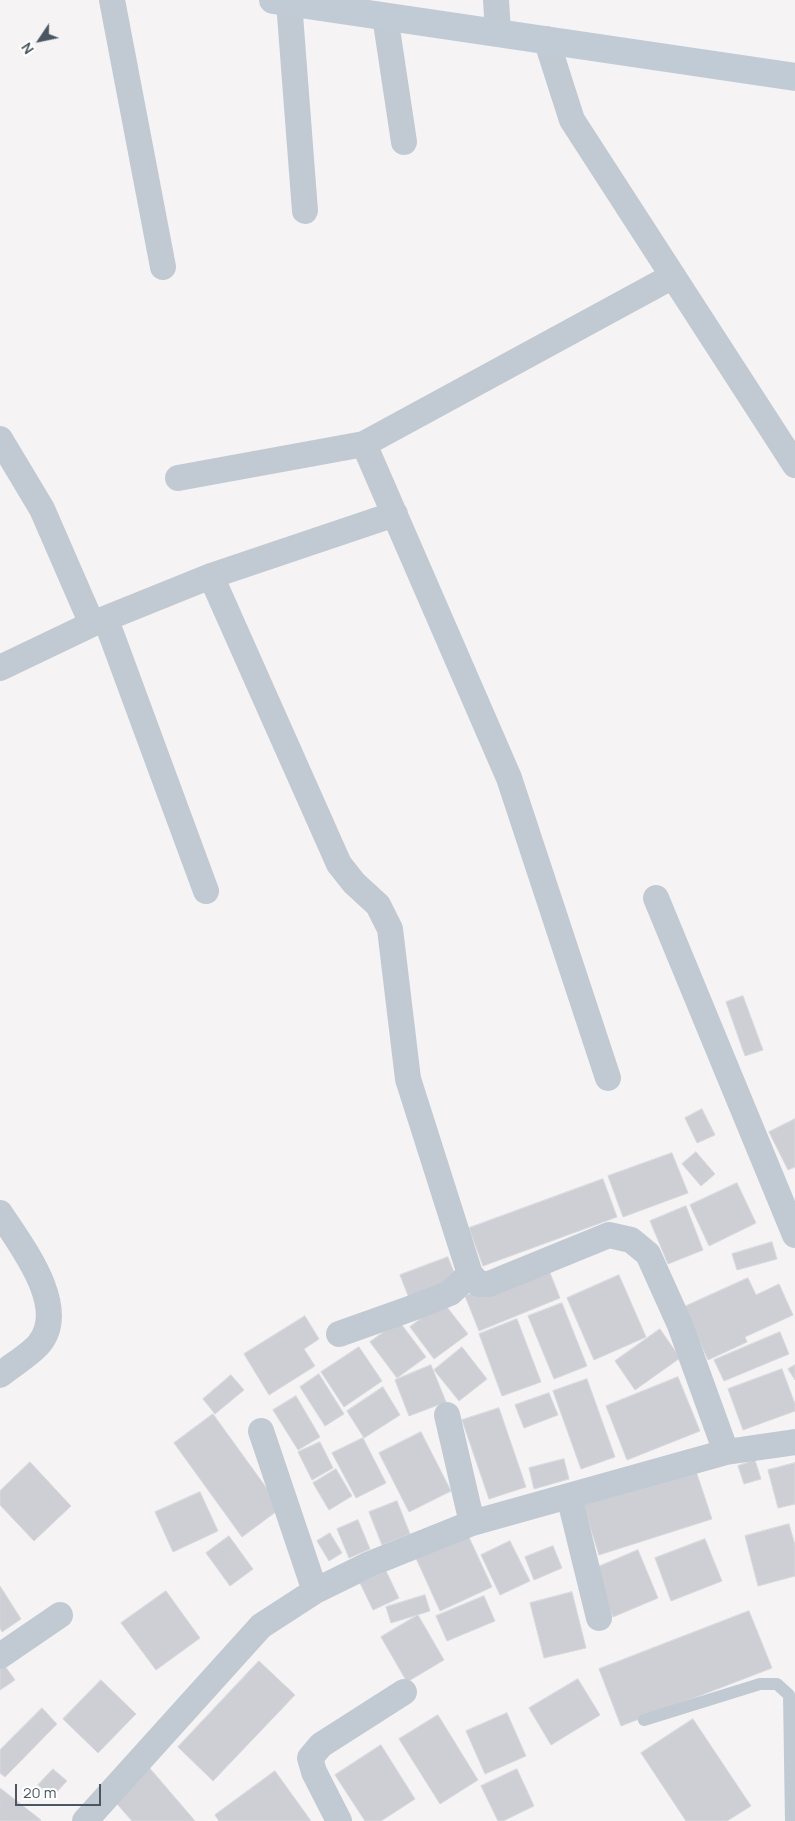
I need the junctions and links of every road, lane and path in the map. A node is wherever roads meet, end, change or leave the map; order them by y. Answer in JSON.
{"nodes":[{"id":1,"x":112,"y":0,"type":"edge"},
{"id":2,"x":496,"y":0,"type":"edge"},
{"id":3,"x":281,"y":1,"type":"edge"},
{"id":4,"x":385,"y":16,"type":"junction"},
{"id":5,"x":498,"y":32,"type":"junction"},
{"id":6,"x":546,"y":39,"type":"junction"},
{"id":7,"x":795,"y":77,"type":"edge"},
{"id":8,"x":404,"y":142,"type":"dead end"},
{"id":9,"x":306,"y":211,"type":"dead end"},
{"id":10,"x":163,"y":267,"type":"dead end"},
{"id":11,"x":673,"y":276,"type":"junction"},
{"id":12,"x":0,"y":439,"type":"edge"},
{"id":13,"x":364,"y":444,"type":"junction"},
{"id":14,"x":795,"y":465,"type":"edge"},
{"id":15,"x":178,"y":478,"type":"dead end"},
{"id":16,"x":395,"y":514,"type":"junction"},
{"id":17,"x":211,"y":576,"type":"junction"},
{"id":18,"x":99,"y":622,"type":"junction"},
{"id":19,"x":0,"y":668,"type":"edge"},
{"id":20,"x":206,"y":891,"type":"dead end"},
{"id":21,"x":656,"y":898,"type":"dead end"},
{"id":22,"x":608,"y":1078,"type":"dead end"},
{"id":23,"x":0,"y":1213,"type":"edge"},
{"id":24,"x":795,"y":1235,"type":"edge"},
{"id":25,"x":470,"y":1274,"type":"junction"},
{"id":26,"x":339,"y":1334,"type":"dead end"},
{"id":27,"x":0,"y":1374,"type":"edge"},
{"id":28,"x":447,"y":1415,"type":"dead end"},
{"id":29,"x":262,"y":1431,"type":"dead end"},
{"id":30,"x":795,"y":1442,"type":"edge"},
{"id":31,"x":726,"y":1452,"type":"junction"},
{"id":32,"x":569,"y":1496,"type":"junction"},
{"id":33,"x":472,"y":1523,"type":"junction"},
{"id":34,"x":315,"y":1591,"type":"junction"},
{"id":35,"x":60,"y":1615,"type":"dead end"},
{"id":36,"x":599,"y":1618,"type":"dead end"},
{"id":37,"x":0,"y":1656,"type":"edge"},
{"id":38,"x":404,"y":1692,"type":"dead end"},
{"id":39,"x":644,"y":1720,"type":"dead end"},
{"id":40,"x":85,"y":1821,"type":"edge"},
{"id":41,"x":339,"y":1821,"type":"edge"},
{"id":42,"x":791,"y":1821,"type":"edge"}],
"edges":[{"from":1,"to":10,"type":"street"},
{"from":2,"to":5,"type":"street"},
{"from":3,"to":4,"type":"main road"},
{"from":3,"to":9,"type":"street"},
{"from":4,"to":5,"type":"main road"},
{"from":4,"to":8,"type":"street"},
{"from":5,"to":6,"type":"main road"},
{"from":6,"to":7,"type":"main road"},
{"from":6,"to":11,"type":"street"},
{"from":11,"to":13,"type":"street"},
{"from":11,"to":14,"type":"street"},
{"from":12,"to":18,"type":"street"},
{"from":13,"to":15,"type":"street"},
{"from":13,"to":16,"type":"street"},
{"from":16,"to":17,"type":"street"},
{"from":16,"to":22,"type":"street"},
{"from":17,"to":18,"type":"street"},
{"from":17,"to":25,"type":"street"},
{"from":18,"to":19,"type":"street"},
{"from":18,"to":20,"type":"street"},
{"from":21,"to":24,"type":"street"},
{"from":23,"to":27,"type":"street"},
{"from":25,"to":26,"type":"street"},
{"from":25,"to":31,"type":"street"},
{"from":28,"to":33,"type":"street"},
{"from":29,"to":34,"type":"street"},
{"from":30,"to":31,"type":"street"},
{"from":31,"to":32,"type":"street"},
{"from":32,"to":33,"type":"street"},
{"from":32,"to":36,"type":"street"},
{"from":33,"to":34,"type":"street"},
{"from":34,"to":40,"type":"street"},
{"from":35,"to":37,"type":"street"},
{"from":38,"to":41,"type":"street"},
{"from":39,"to":42,"type":"lane"}]}
